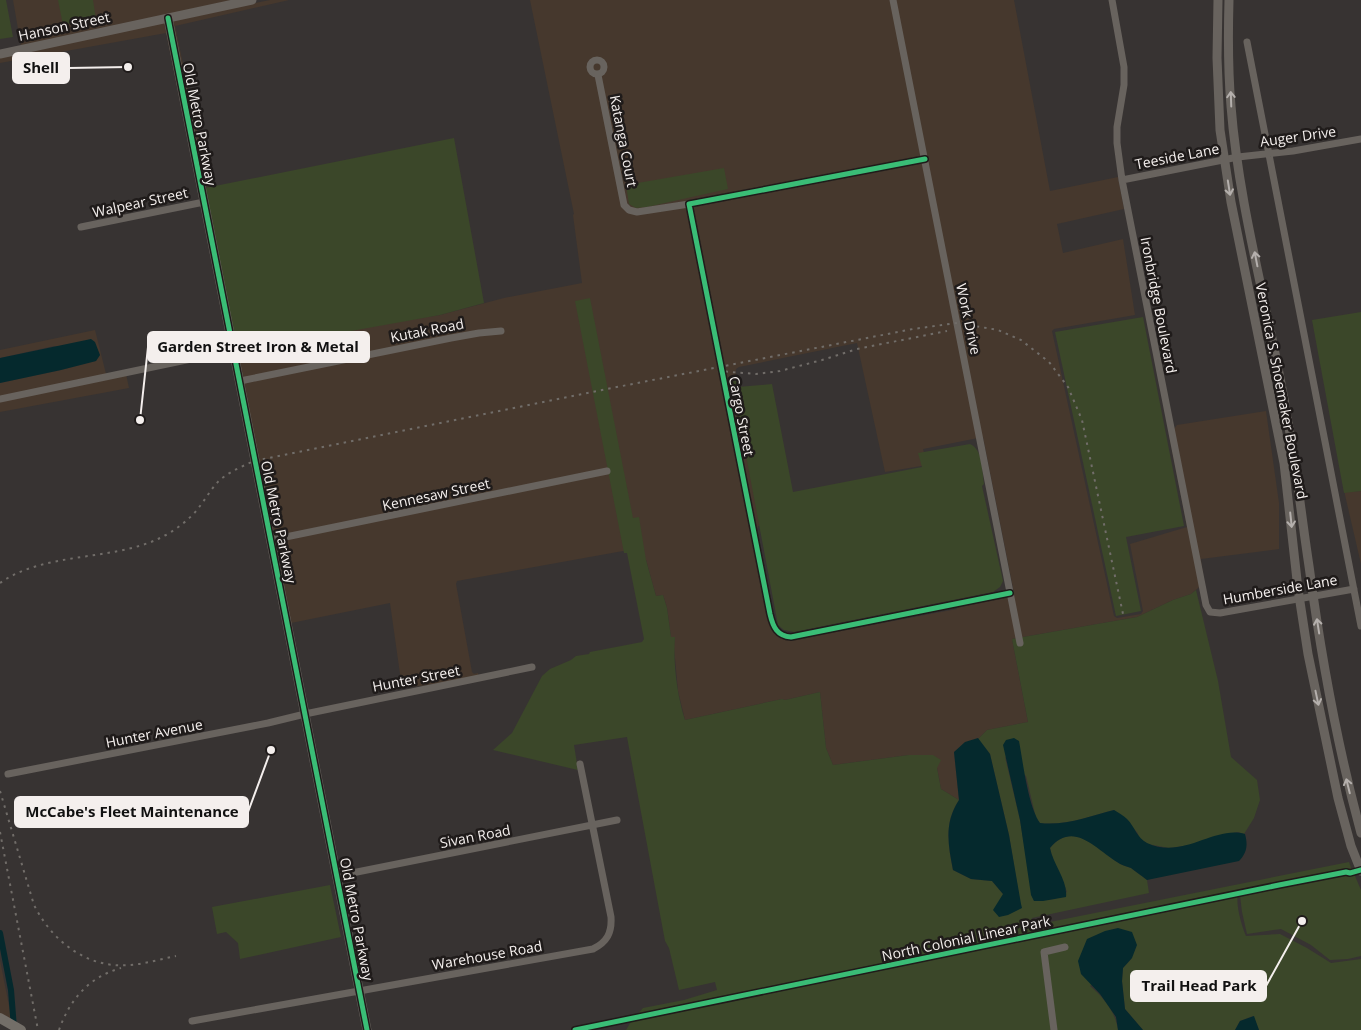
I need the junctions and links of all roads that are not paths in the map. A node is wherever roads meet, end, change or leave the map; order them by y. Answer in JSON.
{"nodes":[{"id":1,"x":252,"y":0,"type":"edge"},
{"id":2,"x":893,"y":0,"type":"edge"},
{"id":3,"x":1112,"y":0,"type":"edge"},
{"id":4,"x":1218,"y":0,"type":"edge"},
{"id":5,"x":1229,"y":0,"type":"edge"},
{"id":6,"x":168,"y":18,"type":"junction"},
{"id":7,"x":1247,"y":42,"type":"dead end"},
{"id":8,"x":0,"y":54,"type":"edge"},
{"id":9,"x":598,"y":74,"type":"dead end"},
{"id":10,"x":1361,"y":139,"type":"edge"},
{"id":11,"x":1268,"y":153,"type":"junction"},
{"id":12,"x":1238,"y":157,"type":"junction"},
{"id":13,"x":924,"y":159,"type":"junction"},
{"id":14,"x":1225,"y":159,"type":"junction"},
{"id":15,"x":1122,"y":180,"type":"junction"},
{"id":16,"x":204,"y":202,"type":"junction"},
{"id":17,"x":689,"y":204,"type":"junction"},
{"id":18,"x":81,"y":227,"type":"dead end"},
{"id":19,"x":501,"y":331,"type":"dead end"},
{"id":20,"x":234,"y":350,"type":"junction"},
{"id":21,"x":240,"y":381,"type":"junction"},
{"id":22,"x":0,"y":399,"type":"edge"},
{"id":23,"x":607,"y":471,"type":"dead end"},
{"id":24,"x":271,"y":540,"type":"junction"},
{"id":25,"x":1354,"y":589,"type":"junction"},
{"id":26,"x":1010,"y":593,"type":"junction"},
{"id":27,"x":1313,"y":595,"type":"junction"},
{"id":28,"x":1299,"y":598,"type":"junction"},
{"id":29,"x":1210,"y":612,"type":"joint"},
{"id":30,"x":1361,"y":626,"type":"edge"},
{"id":31,"x":1020,"y":643,"type":"dead end"},
{"id":32,"x":532,"y":667,"type":"dead end"},
{"id":33,"x":305,"y":714,"type":"junction"},
{"id":34,"x":580,"y":764,"type":"dead end"},
{"id":35,"x":8,"y":774,"type":"dead end"},
{"id":36,"x":617,"y":820,"type":"dead end"},
{"id":37,"x":592,"y":826,"type":"junction"},
{"id":38,"x":1361,"y":833,"type":"edge"},
{"id":39,"x":1361,"y":871,"type":"edge"},
{"id":40,"x":337,"y":876,"type":"junction"},
{"id":41,"x":1066,"y":948,"type":"dead end"},
{"id":42,"x":359,"y":990,"type":"junction"},
{"id":43,"x":0,"y":1018,"type":"edge"},
{"id":44,"x":192,"y":1020,"type":"dead end"},
{"id":45,"x":21,"y":1030,"type":"edge"},
{"id":46,"x":367,"y":1030,"type":"edge"},
{"id":47,"x":1054,"y":1030,"type":"edge"}],
"edges":[{"from":1,"to":6,"type":"street","name":"Hanson Street"},
{"from":2,"to":13,"type":"street","name":"Work Drive"},
{"from":3,"to":15,"type":"street","name":"Ironbridge Boulevard"},
{"from":4,"to":14,"type":"street","name":"Veronica S. Shoemaker Boulevard"},
{"from":12,"to":5,"type":"street","name":"Veronica S. Shoemaker Boulevard","one_way":true},
{"from":6,"to":8,"type":"street","name":"Hanson Street"},
{"from":6,"to":16,"type":"street","name":"Old Metro Parkway"},
{"from":7,"to":11,"type":"street"},
{"from":9,"to":17,"type":"street","name":"Katanga Court"},
{"from":10,"to":11,"type":"street","name":"Auger Drive"},
{"from":11,"to":12,"type":"street","name":"Auger Drive"},
{"from":11,"to":25,"type":"street"},
{"from":12,"to":14,"type":"street","name":"Teeside Lane"},
{"from":27,"to":12,"type":"street","name":"Veronica S. Shoemaker Boulevard","one_way":true},
{"from":13,"to":17,"type":"street"},
{"from":13,"to":26,"type":"street","name":"Work Drive"},
{"from":14,"to":15,"type":"street","name":"Teeside Lane"},
{"from":14,"to":28,"type":"street","name":"Veronica S. Shoemaker Boulevard","one_way":true},
{"from":15,"to":29,"type":"street","name":"Ironbridge Boulevard"},
{"from":16,"to":18,"type":"street","name":"Walpear Street"},
{"from":16,"to":20,"type":"street","name":"Old Metro Parkway"},
{"from":17,"to":26,"type":"street","name":"Cargo Street"},
{"from":19,"to":21,"type":"street","name":"Kutak Road"},
{"from":20,"to":21,"type":"street","name":"Old Metro Parkway"},
{"from":20,"to":22,"type":"street"},
{"from":21,"to":24,"type":"street","name":"Old Metro Parkway"},
{"from":23,"to":24,"type":"street","name":"Kennesaw Street"},
{"from":24,"to":33,"type":"street","name":"Old Metro Parkway"},
{"from":25,"to":27,"type":"street","name":"Humberside Lane"},
{"from":25,"to":30,"type":"street"},
{"from":26,"to":31,"type":"street","name":"Work Drive"},
{"from":27,"to":28,"type":"street","name":"Humberside Lane"},
{"from":38,"to":27,"type":"street","name":"Veronica S. Shoemaker Boulevard","one_way":true},
{"from":28,"to":29,"type":"street","name":"Humberside Lane"},
{"from":28,"to":39,"type":"street","name":"Veronica S. Shoemaker Boulevard","one_way":true},
{"from":32,"to":33,"type":"street","name":"Hunter Street"},
{"from":33,"to":35,"type":"street","name":"Hunter Avenue"},
{"from":33,"to":40,"type":"street","name":"Old Metro Parkway"},
{"from":34,"to":37,"type":"street","name":"Warehouse Road"},
{"from":36,"to":37,"type":"street","name":"Sivan Road"},
{"from":37,"to":40,"type":"street","name":"Sivan Road"},
{"from":37,"to":42,"type":"street","name":"Warehouse Road"},
{"from":40,"to":42,"type":"street","name":"Old Metro Parkway"},
{"from":41,"to":47,"type":"street"},
{"from":42,"to":44,"type":"street","name":"Warehouse Road"},
{"from":42,"to":46,"type":"street","name":"Old Metro Parkway"},
{"from":43,"to":45,"type":"main road"}]}
